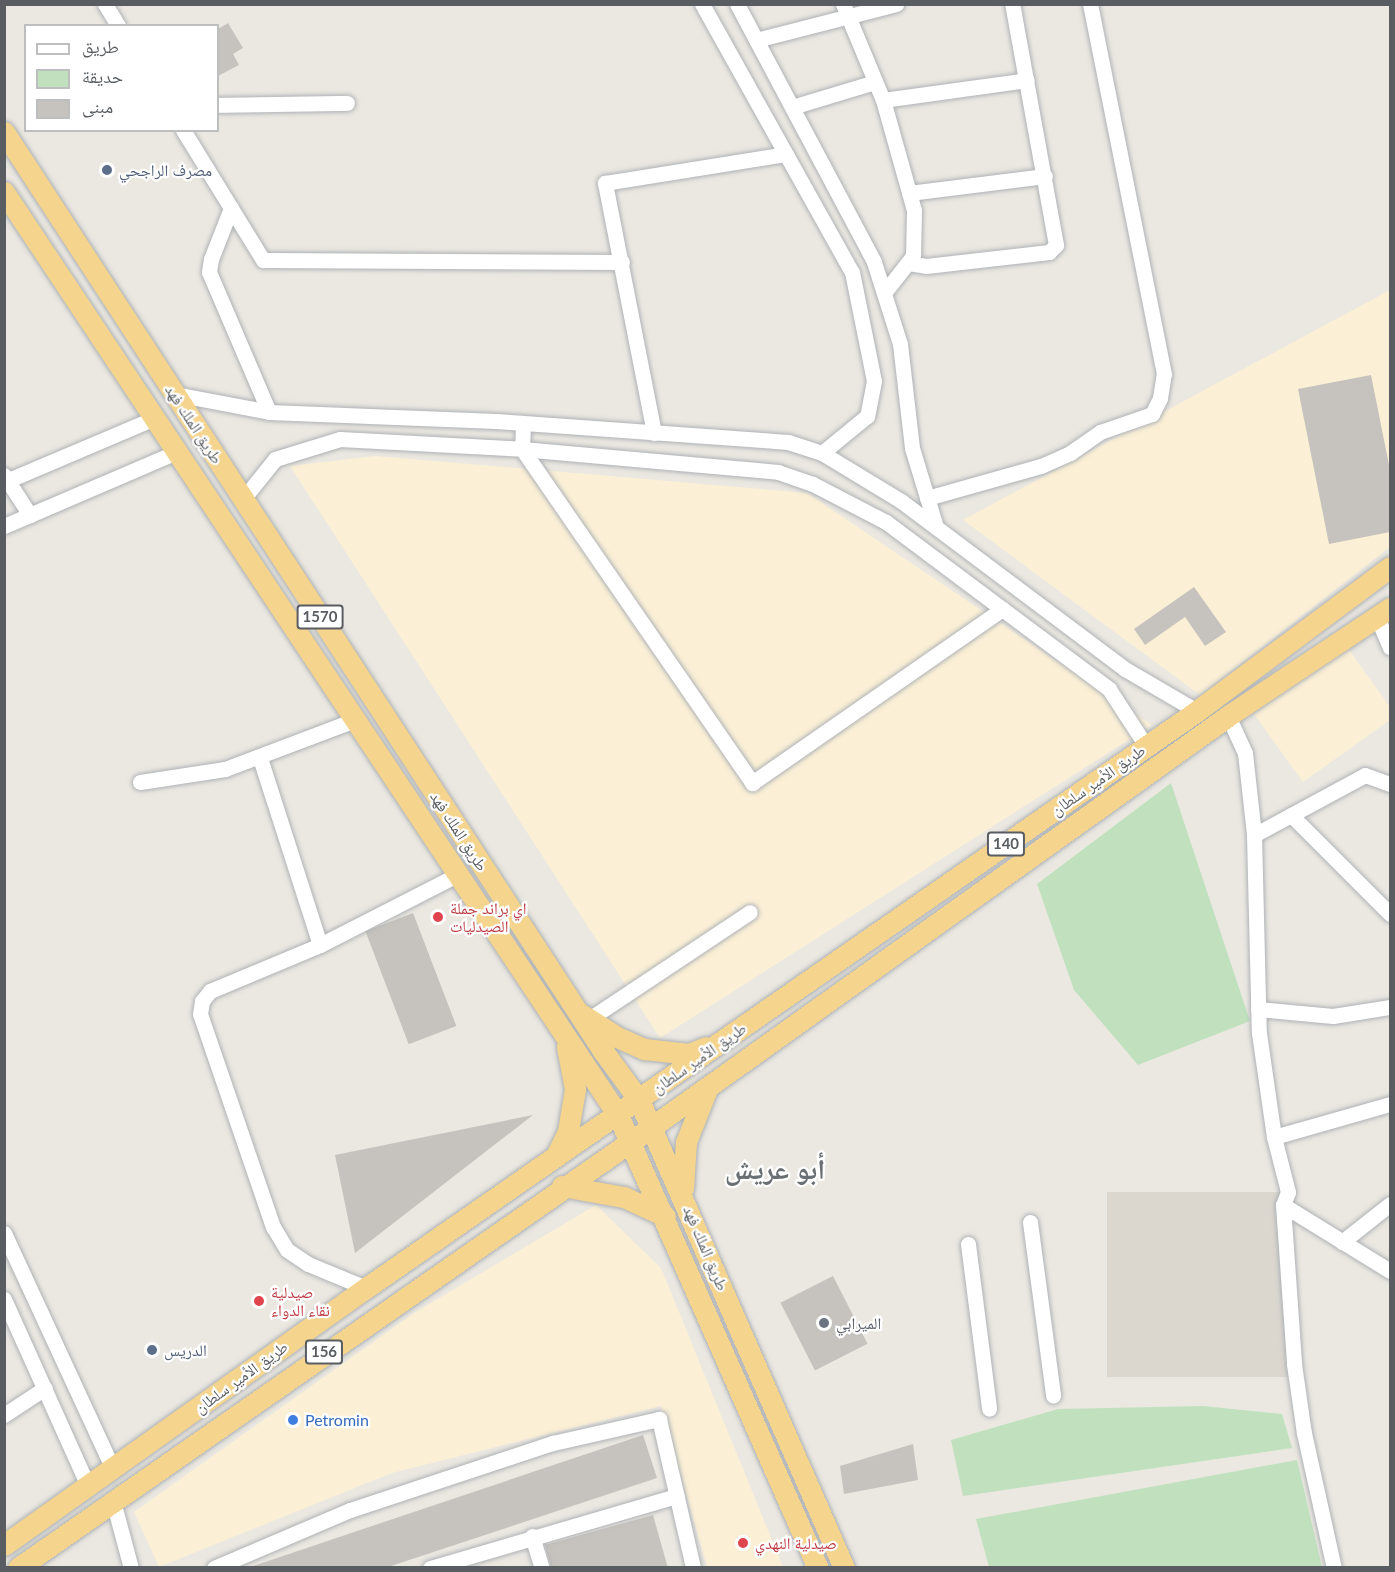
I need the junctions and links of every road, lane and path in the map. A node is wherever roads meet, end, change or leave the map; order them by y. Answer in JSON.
{"nodes":[{"id":1,"x":105,"y":4,"type":"edge"},
{"id":2,"x":702,"y":4,"type":"edge"},
{"id":3,"x":737,"y":4,"type":"edge"},
{"id":4,"x":896,"y":4,"type":"edge"},
{"id":5,"x":1012,"y":4,"type":"edge"},
{"id":6,"x":1090,"y":4,"type":"edge"},
{"id":7,"x":846,"y":10,"type":"edge"},
{"id":8,"x":117,"y":24,"type":"edge"},
{"id":9,"x":756,"y":40,"type":"junction"},
{"id":10,"x":1027,"y":80,"type":"junction"},
{"id":11,"x":875,"y":82,"type":"junction"},
{"id":12,"x":883,"y":100,"type":"junction"},
{"id":13,"x":347,"y":103,"type":"dead end"},
{"id":14,"x":219,"y":105,"type":"edge"},
{"id":15,"x":792,"y":107,"type":"junction"},
{"id":16,"x":4,"y":132,"type":"edge"},
{"id":17,"x":184,"y":132,"type":"edge"},
{"id":18,"x":786,"y":154,"type":"junction"},
{"id":19,"x":1046,"y":176,"type":"junction"},
{"id":20,"x":4,"y":192,"type":"edge"},
{"id":21,"x":909,"y":193,"type":"junction"},
{"id":22,"x":231,"y":208,"type":"junction"},
{"id":23,"x":621,"y":262,"type":"junction"},
{"id":24,"x":908,"y":263,"type":"junction"},
{"id":25,"x":884,"y":293,"type":"junction"},
{"id":26,"x":175,"y":394,"type":"junction"},
{"id":27,"x":269,"y":412,"type":"junction"},
{"id":28,"x":155,"y":418,"type":"junction"},
{"id":29,"x":523,"y":424,"type":"junction"},
{"id":30,"x":654,"y":433,"type":"junction"},
{"id":31,"x":522,"y":449,"type":"junction"},
{"id":32,"x":177,"y":452,"type":"junction"},
{"id":33,"x":822,"y":453,"type":"junction"},
{"id":34,"x":6,"y":479,"type":"edge"},
{"id":35,"x":927,"y":498,"type":"junction"},
{"id":36,"x":243,"y":499,"type":"junction"},
{"id":37,"x":30,"y":515,"type":"junction"},
{"id":38,"x":4,"y":526,"type":"edge"},
{"id":39,"x":936,"y":527,"type":"junction"},
{"id":40,"x":1390,"y":567,"type":"edge"},
{"id":41,"x":1002,"y":609,"type":"junction"},
{"id":42,"x":1384,"y":612,"type":"edge"},
{"id":43,"x":1068,"y":627,"type":"junction"},
{"id":44,"x":1052,"y":647,"type":"junction"},
{"id":45,"x":1390,"y":647,"type":"edge"},
{"id":46,"x":1197,"y":711,"type":"junction"},
{"id":47,"x":1228,"y":716,"type":"junction"},
{"id":48,"x":355,"y":720,"type":"junction"},
{"id":49,"x":1146,"y":746,"type":"junction"},
{"id":50,"x":260,"y":758,"type":"junction"},
{"id":51,"x":140,"y":783,"type":"dead end"},
{"id":52,"x":1390,"y":784,"type":"edge"},
{"id":53,"x":1291,"y":815,"type":"junction"},
{"id":54,"x":1254,"y":835,"type":"junction"},
{"id":55,"x":457,"y":875,"type":"junction"},
{"id":56,"x":750,"y":912,"type":"dead end"},
{"id":57,"x":1390,"y":914,"type":"edge"},
{"id":58,"x":320,"y":945,"type":"junction"},
{"id":59,"x":1390,"y":1007,"type":"edge"},
{"id":60,"x":1258,"y":1009,"type":"junction"},
{"id":61,"x":583,"y":1016,"type":"junction"},
{"id":62,"x":559,"y":1028,"type":"junction"},
{"id":63,"x":724,"y":1041,"type":"junction"},
{"id":64,"x":709,"y":1085,"type":"junction"},
{"id":65,"x":639,"y":1100,"type":"junction"},
{"id":66,"x":1390,"y":1104,"type":"edge"},
{"id":67,"x":618,"y":1115,"type":"junction"},
{"id":68,"x":653,"y":1126,"type":"junction"},
{"id":69,"x":1274,"y":1137,"type":"junction"},
{"id":70,"x":631,"y":1138,"type":"junction"},
{"id":71,"x":555,"y":1159,"type":"junction"},
{"id":72,"x":562,"y":1186,"type":"junction"},
{"id":73,"x":684,"y":1197,"type":"junction"},
{"id":74,"x":1390,"y":1204,"type":"edge"},
{"id":75,"x":1283,"y":1205,"type":"junction"},
{"id":76,"x":665,"y":1216,"type":"junction"},
{"id":77,"x":1030,"y":1222,"type":"dead end"},
{"id":78,"x":4,"y":1233,"type":"edge"},
{"id":79,"x":1342,"y":1242,"type":"junction"},
{"id":80,"x":968,"y":1244,"type":"dead end"},
{"id":81,"x":1390,"y":1271,"type":"edge"},
{"id":82,"x":366,"y":1288,"type":"junction"},
{"id":83,"x":4,"y":1299,"type":"edge"},
{"id":84,"x":45,"y":1388,"type":"junction"},
{"id":85,"x":1053,"y":1395,"type":"dead end"},
{"id":86,"x":989,"y":1409,"type":"dead end"},
{"id":87,"x":4,"y":1415,"type":"edge"},
{"id":88,"x":113,"y":1469,"type":"junction"},
{"id":89,"x":88,"y":1486,"type":"junction"},
{"id":90,"x":677,"y":1497,"type":"junction"},
{"id":91,"x":113,"y":1501,"type":"junction"},
{"id":92,"x":532,"y":1536,"type":"junction"},
{"id":93,"x":4,"y":1545,"type":"edge"},
{"id":94,"x":18,"y":1568,"type":"edge"},
{"id":95,"x":131,"y":1568,"type":"edge"},
{"id":96,"x":214,"y":1568,"type":"edge"},
{"id":97,"x":430,"y":1568,"type":"edge"},
{"id":98,"x":542,"y":1568,"type":"edge"},
{"id":99,"x":693,"y":1568,"type":"edge"},
{"id":100,"x":818,"y":1568,"type":"edge"},
{"id":101,"x":844,"y":1568,"type":"edge"},
{"id":102,"x":1334,"y":1568,"type":"edge"}],
"edges":[{"from":1,"to":8,"type":"street"},
{"from":2,"to":18,"type":"street"},
{"from":3,"to":9,"type":"street"},
{"from":4,"to":7,"type":"street"},
{"from":5,"to":10,"type":"street"},
{"from":6,"to":35,"type":"street"},
{"from":7,"to":9,"type":"street"},
{"from":7,"to":11,"type":"street"},
{"from":9,"to":15,"type":"street"},
{"from":10,"to":12,"type":"street"},
{"from":10,"to":19,"type":"street"},
{"from":11,"to":12,"type":"street"},
{"from":11,"to":15,"type":"street"},
{"from":12,"to":21,"type":"street"},
{"from":13,"to":14,"type":"street"},
{"from":15,"to":25,"type":"street"},
{"from":16,"to":26,"type":"highway","name":"طريق الملك فهد","number":"1570"},
{"from":17,"to":22,"type":"street"},
{"from":18,"to":23,"type":"street"},
{"from":18,"to":33,"type":"street"},
{"from":19,"to":21,"type":"street"},
{"from":19,"to":24,"type":"street"},
{"from":20,"to":28,"type":"highway","name":"طريق الملك فهد","number":"1570"},
{"from":21,"to":24,"type":"street"},
{"from":22,"to":23,"type":"street"},
{"from":22,"to":27,"type":"street"},
{"from":23,"to":30,"type":"street"},
{"from":24,"to":25,"type":"street"},
{"from":25,"to":35,"type":"street"},
{"from":26,"to":27,"type":"street"},
{"from":26,"to":36,"type":"highway","name":"طريق الملك فهد","number":"1570"},
{"from":27,"to":29,"type":"street"},
{"from":28,"to":32,"type":"highway","name":"طريق الملك فهد","number":"1570"},
{"from":28,"to":34,"type":"street"},
{"from":29,"to":30,"type":"street"},
{"from":29,"to":31,"type":"street"},
{"from":30,"to":33,"type":"street"},
{"from":31,"to":36,"type":"street"},
{"from":31,"to":41,"type":"street"},
{"from":31,"to":41,"type":"street"},
{"from":32,"to":37,"type":"street"},
{"from":32,"to":48,"type":"highway","name":"طريق الملك فهد","number":"1570"},
{"from":33,"to":39,"type":"street"},
{"from":34,"to":37,"type":"street"},
{"from":35,"to":39,"type":"street"},
{"from":36,"to":61,"type":"highway","name":"طريق الملك فهد","number":"1570"},
{"from":37,"to":38,"type":"street"},
{"from":39,"to":43,"type":"street"},
{"from":40,"to":46,"type":"highway","name":"طريق الأمير سلطان","number":"140"},
{"from":41,"to":44,"type":"street"},
{"from":42,"to":45,"type":"street"},
{"from":42,"to":47,"type":"highway","name":"طريق الأمير سلطان","number":"140"},
{"from":43,"to":44,"type":"street"},
{"from":43,"to":46,"type":"street"},
{"from":44,"to":49,"type":"street"},
{"from":46,"to":49,"type":"highway","name":"طريق الأمير سلطان","number":"140"},
{"from":47,"to":54,"type":"street"},
{"from":47,"to":64,"type":"highway","name":"طريق الأمير سلطان","number":"140"},
{"from":48,"to":50,"type":"street"},
{"from":48,"to":55,"type":"highway","name":"طريق الملك فهد","number":"1570"},
{"from":49,"to":63,"type":"highway","name":"طريق الأمير سلطان","number":"140"},
{"from":50,"to":51,"type":"street"},
{"from":50,"to":58,"type":"street"},
{"from":52,"to":53,"type":"street"},
{"from":53,"to":54,"type":"street"},
{"from":53,"to":57,"type":"street"},
{"from":54,"to":60,"type":"street"},
{"from":55,"to":58,"type":"street"},
{"from":55,"to":62,"type":"highway","name":"طريق الملك فهد","number":"1570"},
{"from":56,"to":61,"type":"street"},
{"from":58,"to":82,"type":"street"},
{"from":59,"to":60,"type":"street"},
{"from":60,"to":69,"type":"street"},
{"from":61,"to":63,"type":"highway"},
{"from":61,"to":65,"type":"highway","name":"طريق الملك فهد","number":"1570"},
{"from":62,"to":67,"type":"highway","name":"طريق الملك فهد","number":"1570"},
{"from":62,"to":71,"type":"highway"},
{"from":63,"to":65,"type":"highway","name":"طريق الأمير سلطان","number":"140"},
{"from":64,"to":68,"type":"highway","name":"طريق الأمير سلطان","number":"140"},
{"from":64,"to":73,"type":"highway"},
{"from":65,"to":67,"type":"highway","name":"طريق الأمير سلطان","number":"140"},
{"from":65,"to":68,"type":"highway","name":"طريق الملك فهد"},
{"from":66,"to":69,"type":"street"},
{"from":67,"to":70,"type":"highway","name":"طريق الملك فهد"},
{"from":67,"to":71,"type":"highway","name":"طريق الأمير سلطان","number":"156"},
{"from":68,"to":70,"type":"highway","name":"طريق الأمير سلطان","number":"140"},
{"from":68,"to":73,"type":"highway","name":"طريق الملك فهد"},
{"from":69,"to":75,"type":"street"},
{"from":70,"to":72,"type":"highway","name":"طريق الأمير سلطان","number":"156"},
{"from":70,"to":76,"type":"highway","name":"طريق الملك فهد"},
{"from":71,"to":82,"type":"highway","name":"طريق الأمير سلطان","number":"156"},
{"from":72,"to":76,"type":"highway"},
{"from":72,"to":91,"type":"highway","name":"طريق الأمير سلطان","number":"156"},
{"from":73,"to":101,"type":"highway","name":"طريق الملك فهد"},
{"from":74,"to":79,"type":"street"},
{"from":75,"to":79,"type":"street"},
{"from":75,"to":102,"type":"street"},
{"from":76,"to":100,"type":"highway","name":"طريق الملك فهد"},
{"from":77,"to":85,"type":"street"},
{"from":78,"to":88,"type":"street"},
{"from":79,"to":81,"type":"street"},
{"from":80,"to":86,"type":"street"},
{"from":82,"to":88,"type":"highway","name":"طريق الأمير سلطان","number":"156"},
{"from":83,"to":84,"type":"street"},
{"from":84,"to":87,"type":"street"},
{"from":84,"to":89,"type":"street"},
{"from":88,"to":89,"type":"highway","name":"طريق الأمير سلطان","number":"156"},
{"from":89,"to":93,"type":"highway","name":"طريق الأمير سلطان","number":"156"},
{"from":90,"to":92,"type":"street"},
{"from":90,"to":96,"type":"street"},
{"from":90,"to":99,"type":"street"},
{"from":91,"to":94,"type":"highway","name":"طريق الأمير سلطان","number":"156"},
{"from":91,"to":95,"type":"street"},
{"from":92,"to":97,"type":"street"},
{"from":92,"to":98,"type":"street"}]}
